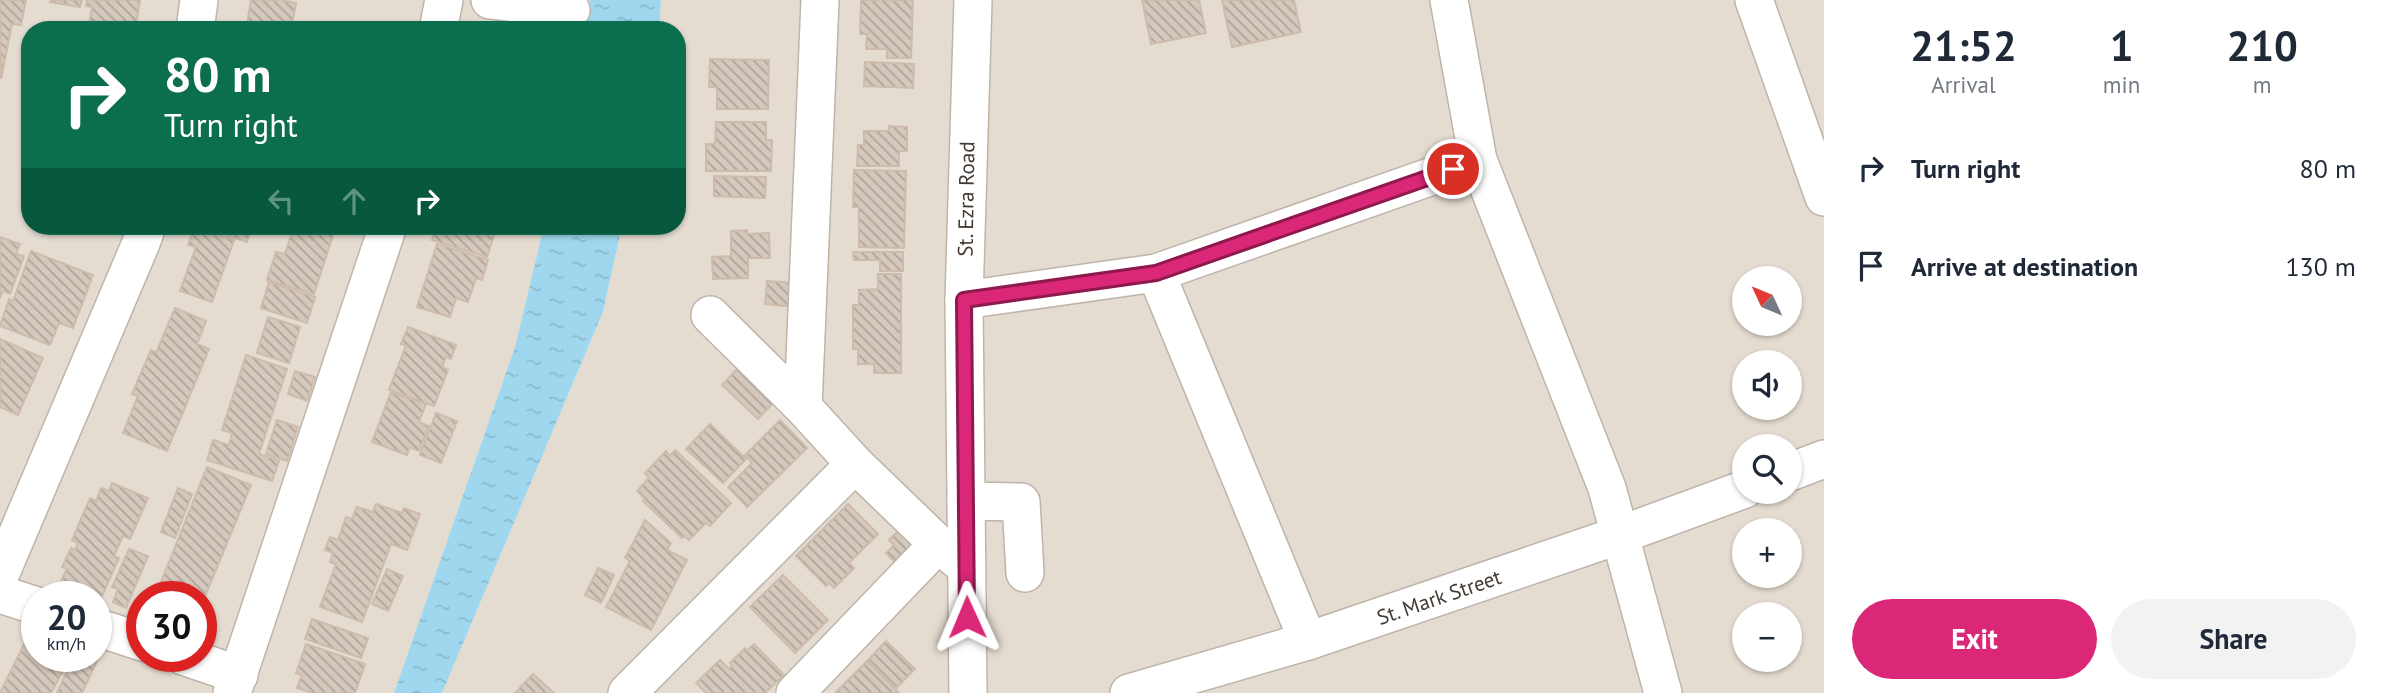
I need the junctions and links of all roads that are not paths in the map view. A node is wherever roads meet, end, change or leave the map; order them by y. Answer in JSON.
{"nodes":[{"id":1,"x":199,"y":0,"type":"edge"},
{"id":2,"x":444,"y":0,"type":"edge"},
{"id":3,"x":490,"y":0,"type":"edge"},
{"id":4,"x":820,"y":0,"type":"edge"},
{"id":5,"x":973,"y":0,"type":"edge"},
{"id":6,"x":1449,"y":0,"type":"edge"},
{"id":7,"x":1754,"y":0,"type":"edge"},
{"id":8,"x":571,"y":10,"type":"dead end"},
{"id":9,"x":196,"y":21,"type":"edge"},
{"id":10,"x":440,"y":21,"type":"edge"},
{"id":11,"x":1478,"y":160,"type":"junction"},
{"id":12,"x":1824,"y":197,"type":"edge"},
{"id":13,"x":144,"y":235,"type":"edge"},
{"id":14,"x":385,"y":235,"type":"edge"},
{"id":15,"x":1156,"y":273,"type":"junction"},
{"id":16,"x":964,"y":300,"type":"junction"},
{"id":17,"x":710,"y":315,"type":"dead end"},
{"id":18,"x":803,"y":407,"type":"junction"},
{"id":19,"x":1824,"y":459,"type":"edge"},
{"id":20,"x":855,"y":464,"type":"junction"},
{"id":21,"x":1802,"y":467,"type":"edge"},
{"id":22,"x":1732,"y":494,"type":"edge"},
{"id":23,"x":966,"y":501,"type":"junction"},
{"id":24,"x":1620,"y":536,"type":"junction"},
{"id":25,"x":938,"y":544,"type":"junction"},
{"id":26,"x":966,"y":567,"type":"junction"},
{"id":27,"x":1025,"y":573,"type":"dead end"},
{"id":28,"x":0,"y":575,"type":"edge"},
{"id":29,"x":0,"y":594,"type":"edge"},
{"id":30,"x":21,"y":601,"type":"edge"},
{"id":31,"x":1308,"y":641,"type":"junction"},
{"id":32,"x":213,"y":672,"type":"edge"},
{"id":33,"x":236,"y":684,"type":"edge"},
{"id":34,"x":627,"y":693,"type":"edge"},
{"id":35,"x":796,"y":693,"type":"edge"},
{"id":36,"x":968,"y":693,"type":"edge"},
{"id":37,"x":1129,"y":693,"type":"edge"},
{"id":38,"x":1662,"y":693,"type":"edge"}],
"edges":[{"from":1,"to":9,"type":"street"},
{"from":2,"to":10,"type":"street"},
{"from":3,"to":8,"type":"street"},
{"from":4,"to":18,"type":"street"},
{"from":5,"to":16,"type":"street","name":"St. Ezra Road"},
{"from":6,"to":11,"type":"street"},
{"from":7,"to":12,"type":"street"},
{"from":11,"to":15,"type":"street"},
{"from":11,"to":24,"type":"street"},
{"from":13,"to":28,"type":"street"},
{"from":14,"to":33,"type":"street"},
{"from":15,"to":16,"type":"street"},
{"from":15,"to":31,"type":"street"},
{"from":16,"to":23,"type":"street","name":"St. Ezra Road"},
{"from":17,"to":18,"type":"street"},
{"from":18,"to":20,"type":"street"},
{"from":19,"to":21,"type":"street"},
{"from":20,"to":25,"type":"street"},
{"from":20,"to":34,"type":"street"},
{"from":22,"to":24,"type":"street","name":"St. Mark Street"},
{"from":23,"to":26,"type":"street","name":"St. Ezra Road"},
{"from":23,"to":27,"type":"street"},
{"from":24,"to":31,"type":"street","name":"St. Mark Street"},
{"from":24,"to":38,"type":"street"},
{"from":25,"to":26,"type":"street"},
{"from":25,"to":35,"type":"street"},
{"from":26,"to":36,"type":"street","name":"St. Ezra Road"},
{"from":29,"to":30,"type":"street"},
{"from":31,"to":37,"type":"street","name":"St. Mark Street"},
{"from":32,"to":33,"type":"street"}]}
